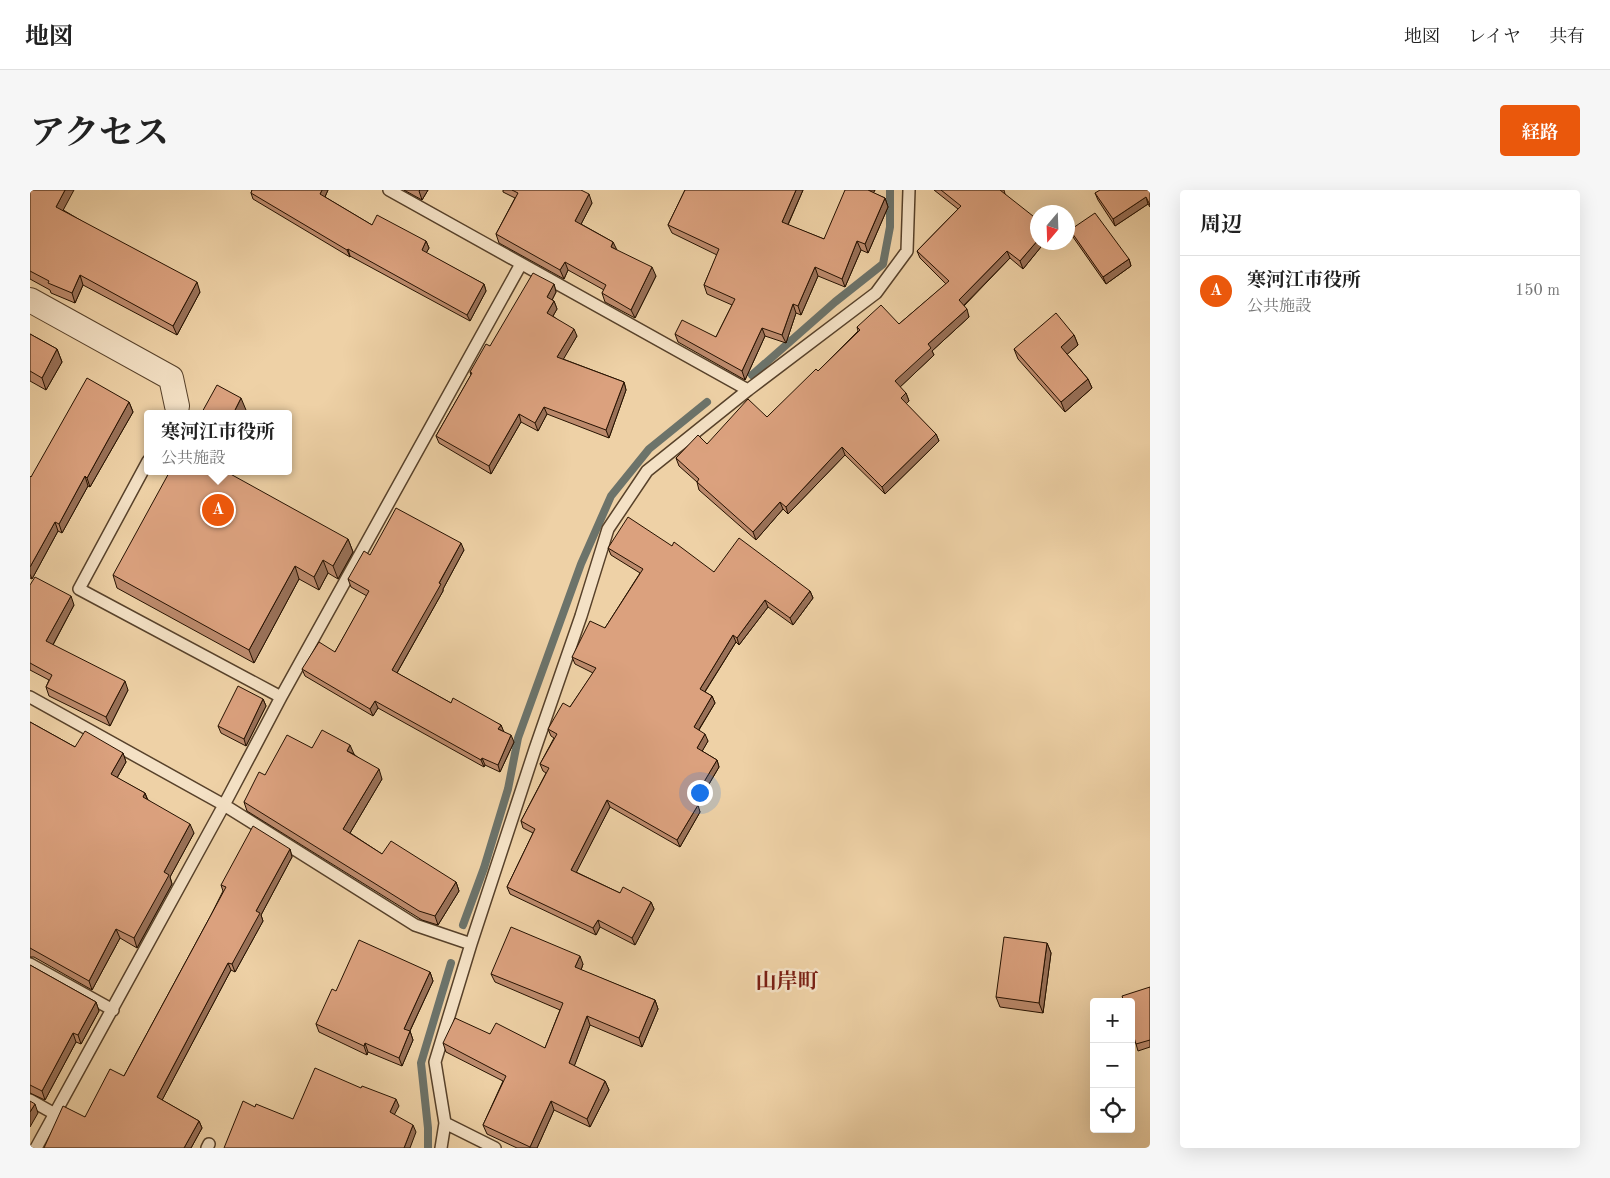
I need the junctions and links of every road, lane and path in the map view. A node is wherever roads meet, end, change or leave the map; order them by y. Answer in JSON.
{"nodes":[{"id":1,"x":389,"y":190,"type":"edge"},
{"id":2,"x":909,"y":190,"type":"edge"},
{"id":3,"x":521,"y":264,"type":"junction"},
{"id":4,"x":30,"y":300,"type":"edge"},
{"id":5,"x":748,"y":390,"type":"junction"},
{"id":6,"x":175,"y":410,"type":"edge"},
{"id":7,"x":144,"y":468,"type":"edge"},
{"id":8,"x":30,"y":697,"type":"edge"},
{"id":9,"x":281,"y":698,"type":"junction"},
{"id":10,"x":224,"y":805,"type":"junction"},
{"id":11,"x":471,"y":944,"type":"junction"},
{"id":12,"x":30,"y":964,"type":"edge"},
{"id":13,"x":113,"y":1010,"type":"junction"},
{"id":14,"x":30,"y":1100,"type":"edge"},
{"id":15,"x":55,"y":1114,"type":"junction"},
{"id":16,"x":445,"y":1123,"type":"junction"},
{"id":17,"x":36,"y":1148,"type":"edge"},
{"id":18,"x":440,"y":1148,"type":"edge"},
{"id":19,"x":494,"y":1148,"type":"edge"}],
"edges":[{"from":1,"to":3,"type":"lane"},
{"from":2,"to":5,"type":"lane"},
{"from":3,"to":5,"type":"lane"},
{"from":3,"to":9,"type":"lane"},
{"from":4,"to":6,"type":"street"},
{"from":5,"to":11,"type":"lane"},
{"from":7,"to":9,"type":"lane"},
{"from":8,"to":10,"type":"lane"},
{"from":9,"to":10,"type":"lane"},
{"from":10,"to":11,"type":"lane"},
{"from":10,"to":13,"type":"lane"},
{"from":11,"to":16,"type":"lane"},
{"from":12,"to":13,"type":"lane"},
{"from":13,"to":15,"type":"lane"},
{"from":14,"to":15,"type":"lane"},
{"from":15,"to":17,"type":"lane"},
{"from":16,"to":18,"type":"lane"},
{"from":16,"to":19,"type":"lane"}]}
